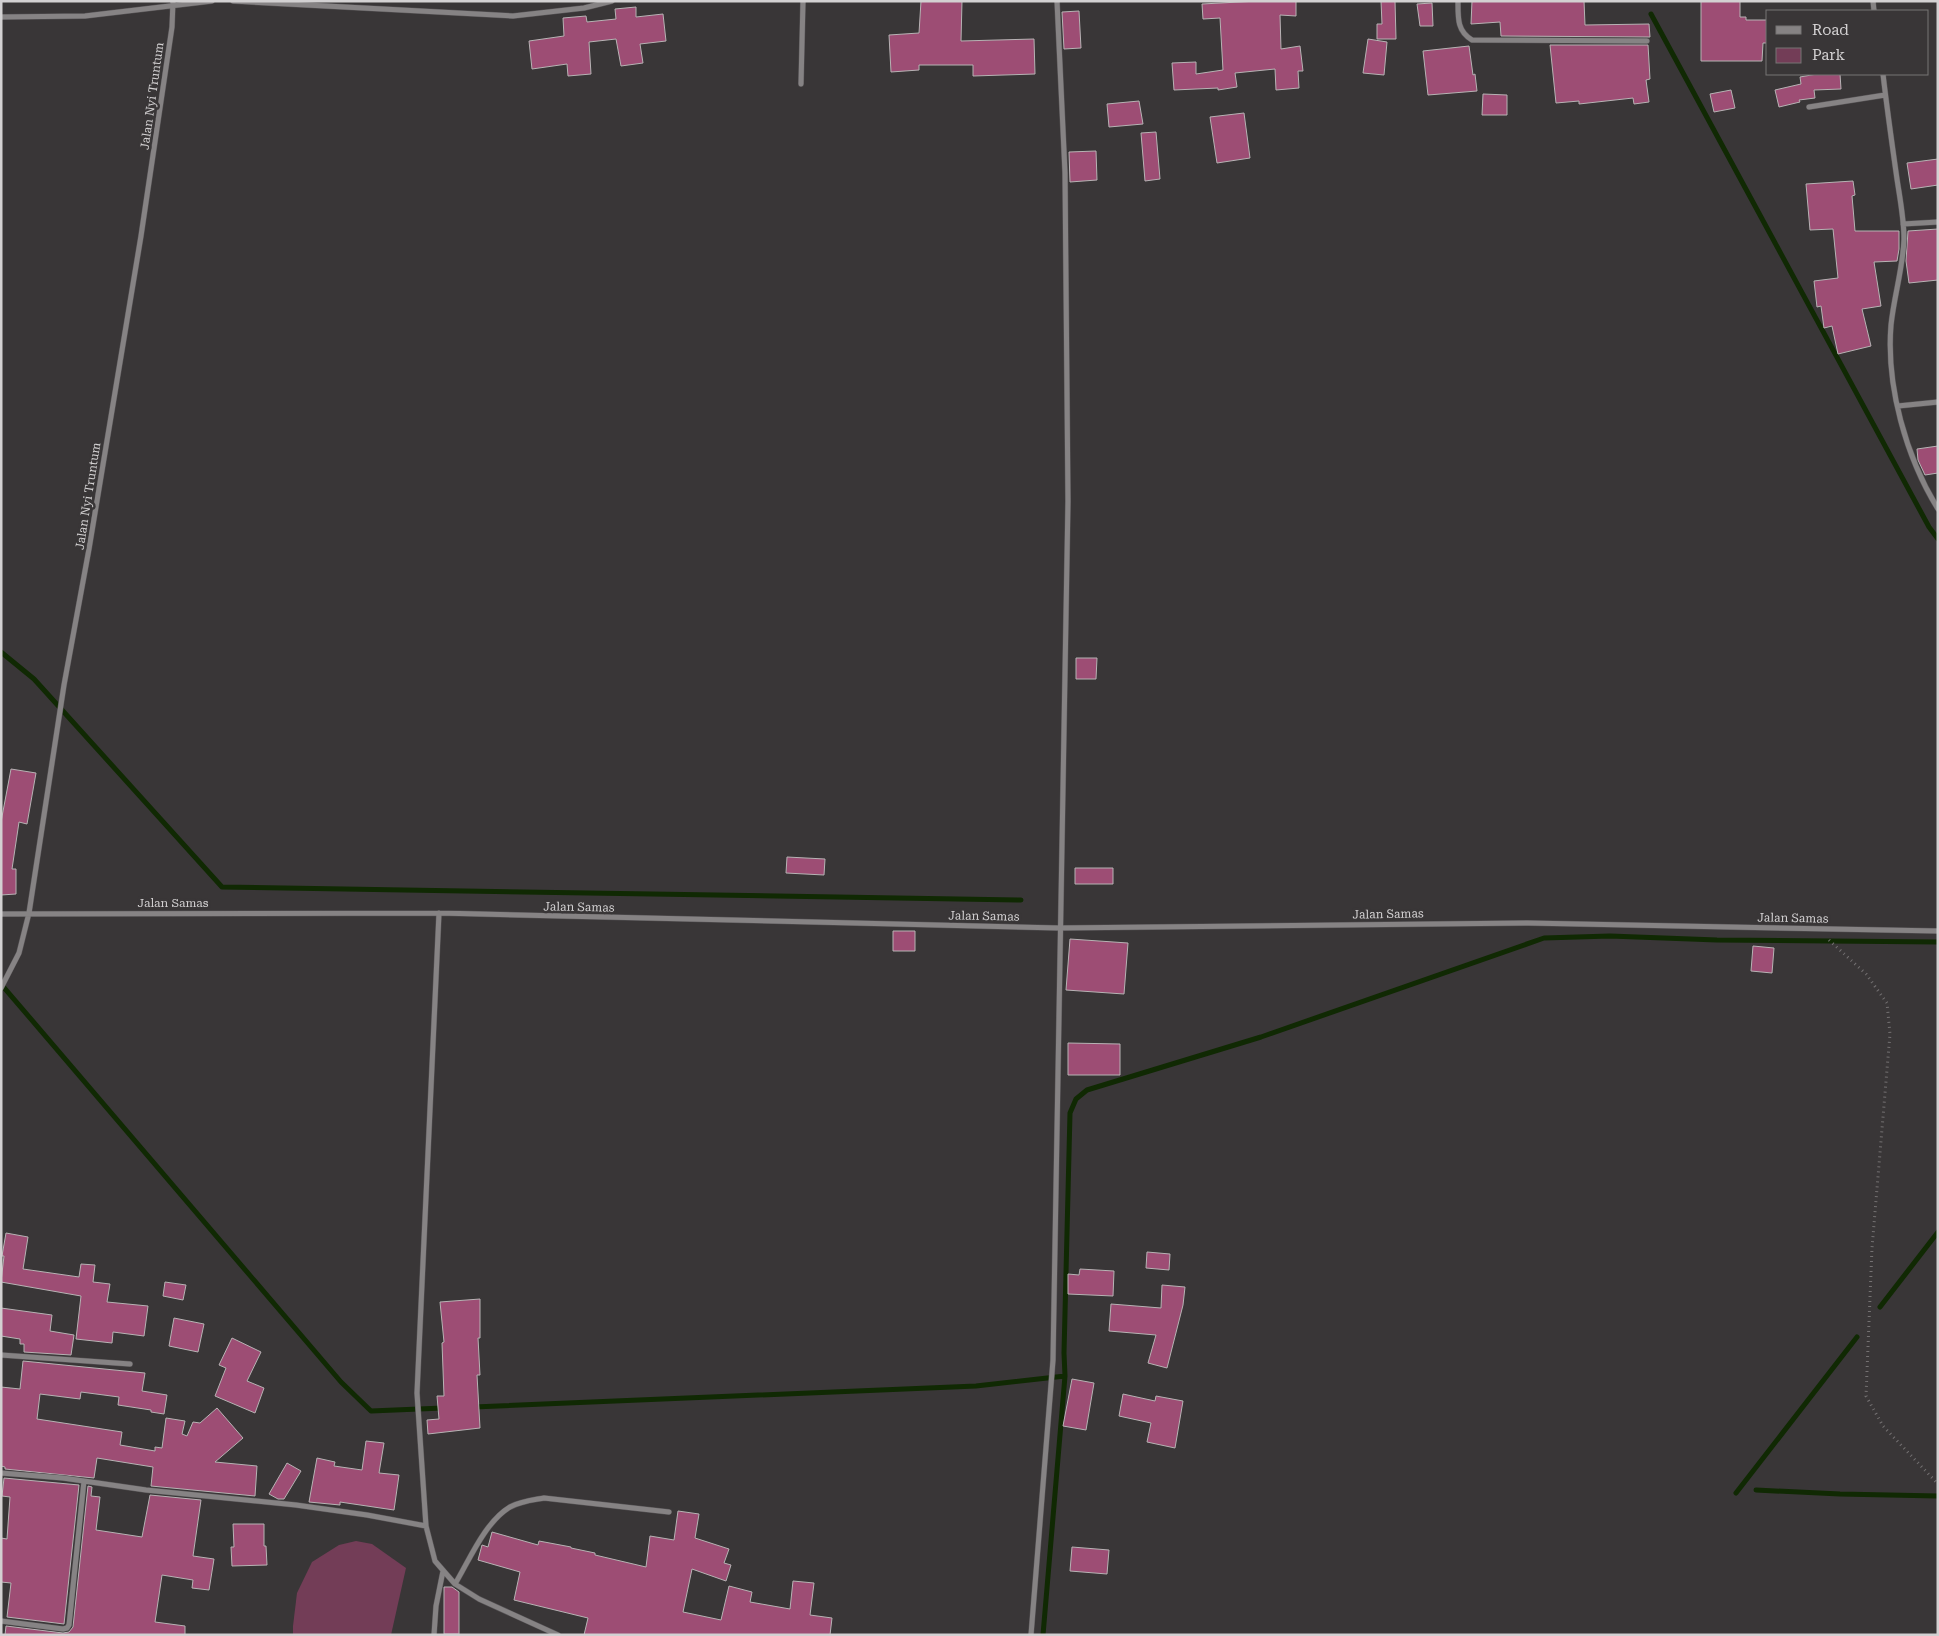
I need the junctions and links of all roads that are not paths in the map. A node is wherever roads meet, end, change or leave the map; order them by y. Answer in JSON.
{"nodes":[{"id":1,"x":212,"y":1,"type":"edge"},
{"id":2,"x":233,"y":1,"type":"edge"},
{"id":3,"x":612,"y":1,"type":"edge"},
{"id":4,"x":803,"y":1,"type":"edge"},
{"id":5,"x":1057,"y":1,"type":"edge"},
{"id":6,"x":1458,"y":1,"type":"edge"},
{"id":7,"x":173,"y":4,"type":"edge"},
{"id":8,"x":1,"y":17,"type":"edge"},
{"id":9,"x":1646,"y":41,"type":"dead end"},
{"id":10,"x":1883,"y":75,"type":"edge"},
{"id":11,"x":801,"y":84,"type":"dead end"},
{"id":12,"x":1885,"y":95,"type":"junction"},
{"id":13,"x":1809,"y":107,"type":"dead end"},
{"id":14,"x":1938,"y":222,"type":"edge"},
{"id":15,"x":1903,"y":224,"type":"junction"},
{"id":16,"x":1938,"y":402,"type":"edge"},
{"id":17,"x":1898,"y":406,"type":"junction"},
{"id":18,"x":1938,"y":509,"type":"edge"},
{"id":19,"x":29,"y":913,"type":"junction"},
{"id":20,"x":1,"y":914,"type":"edge"},
{"id":21,"x":439,"y":914,"type":"junction"},
{"id":22,"x":1060,"y":928,"type":"junction"},
{"id":23,"x":1938,"y":931,"type":"edge"},
{"id":24,"x":1,"y":988,"type":"edge"},
{"id":25,"x":1,"y":1355,"type":"edge"},
{"id":26,"x":130,"y":1364,"type":"dead end"},
{"id":27,"x":1,"y":1473,"type":"edge"},
{"id":28,"x":84,"y":1481,"type":"junction"},
{"id":29,"x":669,"y":1512,"type":"dead end"},
{"id":30,"x":426,"y":1526,"type":"junction"},
{"id":31,"x":444,"y":1571,"type":"junction"},
{"id":32,"x":455,"y":1584,"type":"junction"},
{"id":33,"x":1,"y":1621,"type":"edge"},
{"id":34,"x":434,"y":1635,"type":"edge"},
{"id":35,"x":558,"y":1635,"type":"edge"},
{"id":36,"x":1031,"y":1635,"type":"edge"}],
"edges":[{"from":1,"to":7,"type":"street"},
{"from":2,"to":3,"type":"street"},
{"from":4,"to":11,"type":"street"},
{"from":5,"to":22,"type":"street"},
{"from":6,"to":9,"type":"street"},
{"from":7,"to":8,"type":"street"},
{"from":7,"to":19,"type":"street","name":"Jalan Nyi Truntum"},
{"from":10,"to":12,"type":"street"},
{"from":12,"to":13,"type":"street"},
{"from":12,"to":15,"type":"street"},
{"from":14,"to":15,"type":"street"},
{"from":15,"to":17,"type":"street"},
{"from":16,"to":17,"type":"street"},
{"from":17,"to":18,"type":"street"},
{"from":19,"to":20,"type":"street","name":"Jalan Samas"},
{"from":19,"to":21,"type":"street","name":"Jalan Samas"},
{"from":19,"to":24,"type":"street","name":"Jalan Nyi Truntum"},
{"from":21,"to":22,"type":"street","name":"Jalan Samas"},
{"from":21,"to":30,"type":"street"},
{"from":22,"to":23,"type":"street","name":"Jalan Samas"},
{"from":22,"to":36,"type":"street"},
{"from":25,"to":26,"type":"street"},
{"from":27,"to":28,"type":"street"},
{"from":28,"to":30,"type":"street"},
{"from":28,"to":33,"type":"street"},
{"from":29,"to":32,"type":"street"},
{"from":30,"to":31,"type":"street"},
{"from":31,"to":32,"type":"street"},
{"from":31,"to":34,"type":"street"},
{"from":32,"to":35,"type":"street"}]}
